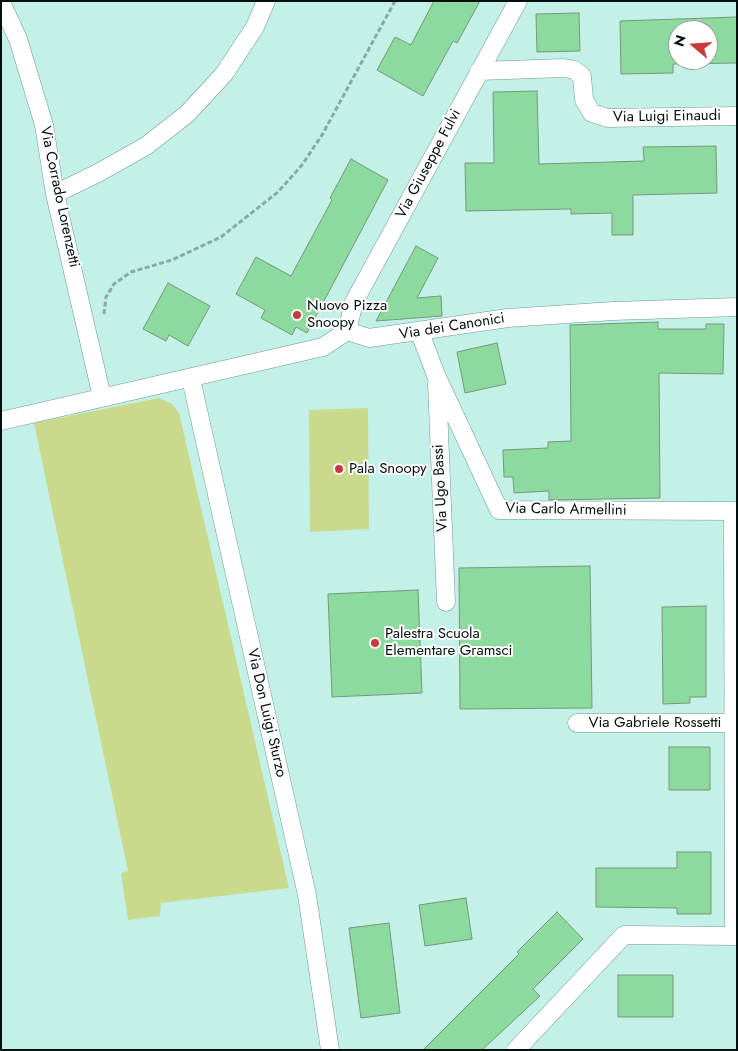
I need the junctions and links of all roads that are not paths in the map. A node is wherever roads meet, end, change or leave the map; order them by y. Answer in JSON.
{"nodes":[{"id":1,"x":266,"y":1,"type":"edge"},
{"id":2,"x":518,"y":1,"type":"edge"},
{"id":3,"x":1,"y":2,"type":"edge"},
{"id":4,"x":480,"y":71,"type":"junction"},
{"id":5,"x":737,"y":116,"type":"edge"},
{"id":6,"x":55,"y":194,"type":"junction"},
{"id":7,"x":737,"y":307,"type":"edge"},
{"id":8,"x":347,"y":330,"type":"junction"},
{"id":9,"x":420,"y":333,"type":"junction"},
{"id":10,"x":436,"y":375,"type":"junction"},
{"id":11,"x":191,"y":379,"type":"junction"},
{"id":12,"x":102,"y":396,"type":"junction"},
{"id":13,"x":1,"y":420,"type":"edge"},
{"id":14,"x":735,"y":511,"type":"edge"},
{"id":15,"x":446,"y":602,"type":"dead end"},
{"id":16,"x":577,"y":722,"type":"dead end"},
{"id":17,"x":733,"y":723,"type":"junction"},
{"id":18,"x":735,"y":936,"type":"edge"},
{"id":19,"x":330,"y":1050,"type":"edge"},
{"id":20,"x":516,"y":1050,"type":"edge"}],
"edges":[{"from":1,"to":6,"type":"street"},
{"from":2,"to":4,"type":"street","name":"Via Giuseppe Fulvi"},
{"from":3,"to":6,"type":"street","name":"Via Corrado Lorenzetti"},
{"from":4,"to":5,"type":"street","name":"Via Luigi Einaudi"},
{"from":4,"to":8,"type":"street","name":"Via Giuseppe Fulvi"},
{"from":6,"to":12,"type":"street","name":"Via Corrado Lorenzetti"},
{"from":7,"to":9,"type":"street","name":"Via dei Canonici"},
{"from":8,"to":9,"type":"street","name":"Via dei Canonici"},
{"from":8,"to":11,"type":"street"},
{"from":9,"to":10,"type":"street","name":"Via Carlo Armellini"},
{"from":10,"to":14,"type":"street","name":"Via Carlo Armellini"},
{"from":10,"to":15,"type":"street","name":"Via Ugo Bassi"},
{"from":11,"to":12,"type":"street"},
{"from":11,"to":19,"type":"street","name":"Via Don Luigi Sturzo"},
{"from":12,"to":13,"type":"street"},
{"from":14,"to":17,"type":"street"},
{"from":16,"to":17,"type":"street","name":"Via Gabriele Rossetti"},
{"from":17,"to":18,"type":"street"},
{"from":18,"to":20,"type":"street"}]}
